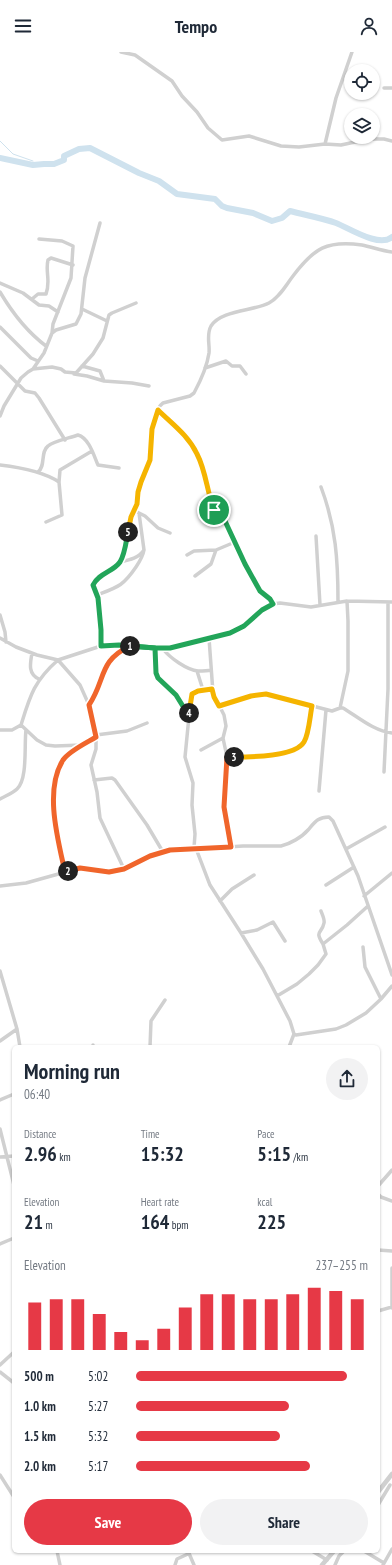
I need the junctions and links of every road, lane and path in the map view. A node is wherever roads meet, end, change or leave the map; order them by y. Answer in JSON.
{"nodes":[{"id":1,"x":121,"y":52,"type":"edge"},
{"id":2,"x":352,"y":52,"type":"edge"},
{"id":3,"x":384,"y":88,"type":"dead end"},
{"id":4,"x":392,"y":88,"type":"edge"},
{"id":5,"x":392,"y":141,"type":"edge"},
{"id":6,"x":325,"y":144,"type":"junction"},
{"id":7,"x":100,"y":223,"type":"dead end"},
{"id":8,"x":39,"y":239,"type":"dead end"},
{"id":9,"x":392,"y":252,"type":"edge"},
{"id":10,"x":73,"y":265,"type":"junction"},
{"id":11,"x":0,"y":283,"type":"edge"},
{"id":12,"x":0,"y":292,"type":"edge"},
{"id":13,"x":32,"y":299,"type":"junction"},
{"id":14,"x":136,"y":303,"type":"dead end"},
{"id":15,"x":82,"y":309,"type":"junction"},
{"id":16,"x":58,"y":312,"type":"junction"},
{"id":17,"x":107,"y":321,"type":"junction"},
{"id":18,"x":0,"y":327,"type":"edge"},
{"id":19,"x":52,"y":333,"type":"junction"},
{"id":20,"x":46,"y":346,"type":"junction"},
{"id":21,"x":38,"y":361,"type":"junction"},
{"id":22,"x":0,"y":366,"type":"edge"},
{"id":23,"x":82,"y":366,"type":"junction"},
{"id":24,"x":205,"y":368,"type":"junction"},
{"id":25,"x":34,"y":369,"type":"junction"},
{"id":26,"x":74,"y":374,"type":"junction"},
{"id":27,"x":246,"y":374,"type":"dead end"},
{"id":28,"x":104,"y":381,"type":"junction"},
{"id":29,"x":18,"y":384,"type":"junction"},
{"id":30,"x":149,"y":386,"type":"dead end"},
{"id":31,"x":158,"y":410,"type":"junction"},
{"id":32,"x":0,"y":416,"type":"edge"},
{"id":33,"x":65,"y":440,"type":"junction"},
{"id":34,"x":92,"y":451,"type":"junction"},
{"id":35,"x":0,"y":465,"type":"edge"},
{"id":36,"x":119,"y":468,"type":"dead end"},
{"id":37,"x":38,"y":472,"type":"junction"},
{"id":38,"x":58,"y":482,"type":"junction"},
{"id":39,"x":321,"y":487,"type":"dead end"},
{"id":40,"x":134,"y":511,"type":"junction"},
{"id":41,"x":139,"y":512,"type":"junction"},
{"id":42,"x":46,"y":522,"type":"dead end"},
{"id":43,"x":170,"y":533,"type":"dead end"},
{"id":44,"x":316,"y":536,"type":"dead end"},
{"id":45,"x":235,"y":542,"type":"junction"},
{"id":46,"x":144,"y":550,"type":"junction"},
{"id":47,"x":216,"y":550,"type":"junction"},
{"id":48,"x":187,"y":556,"type":"dead end"},
{"id":49,"x":120,"y":562,"type":"junction"},
{"id":50,"x":195,"y":576,"type":"dead end"},
{"id":51,"x":97,"y":595,"type":"junction"},
{"id":52,"x":346,"y":601,"type":"junction"},
{"id":53,"x":338,"y":602,"type":"junction"},
{"id":54,"x":390,"y":602,"type":"edge"},
{"id":55,"x":273,"y":604,"type":"junction"},
{"id":56,"x":320,"y":605,"type":"junction"},
{"id":57,"x":0,"y":615,"type":"edge"},
{"id":58,"x":0,"y":638,"type":"edge"},
{"id":59,"x":209,"y":638,"type":"junction"},
{"id":60,"x":6,"y":642,"type":"junction"},
{"id":61,"x":101,"y":646,"type":"junction"},
{"id":62,"x":130,"y":646,"type":"junction"},
{"id":63,"x":155,"y":648,"type":"junction"},
{"id":64,"x":164,"y":649,"type":"junction"},
{"id":65,"x":32,"y":653,"type":"junction"},
{"id":66,"x":58,"y":660,"type":"junction"},
{"id":67,"x":211,"y":670,"type":"junction"},
{"id":68,"x":197,"y":671,"type":"junction"},
{"id":69,"x":39,"y":679,"type":"junction"},
{"id":70,"x":212,"y":689,"type":"junction"},
{"id":71,"x":203,"y":690,"type":"junction"},
{"id":72,"x":89,"y":705,"type":"junction"},
{"id":73,"x":219,"y":706,"type":"junction"},
{"id":74,"x":312,"y":706,"type":"junction"},
{"id":75,"x":340,"y":708,"type":"junction"},
{"id":76,"x":326,"y":710,"type":"junction"},
{"id":77,"x":189,"y":716,"type":"junction"},
{"id":78,"x":147,"y":723,"type":"dead end"},
{"id":79,"x":21,"y":725,"type":"junction"},
{"id":80,"x":0,"y":730,"type":"edge"},
{"id":81,"x":26,"y":730,"type":"junction"},
{"id":82,"x":387,"y":732,"type":"junction"},
{"id":83,"x":392,"y":733,"type":"edge"},
{"id":84,"x":96,"y":736,"type":"junction"},
{"id":85,"x":223,"y":738,"type":"junction"},
{"id":86,"x":82,"y":745,"type":"junction"},
{"id":87,"x":202,"y":750,"type":"dead end"},
{"id":88,"x":227,"y":757,"type":"junction"},
{"id":89,"x":384,"y":772,"type":"dead end"},
{"id":90,"x":94,"y":780,"type":"junction"},
{"id":91,"x":319,"y":791,"type":"dead end"},
{"id":92,"x":0,"y":799,"type":"edge"},
{"id":93,"x":384,"y":827,"type":"dead end"},
{"id":94,"x":231,"y":847,"type":"junction"},
{"id":95,"x":195,"y":849,"type":"junction"},
{"id":96,"x":346,"y":849,"type":"junction"},
{"id":97,"x":163,"y":852,"type":"junction"},
{"id":98,"x":354,"y":867,"type":"junction"},
{"id":99,"x":124,"y":869,"type":"junction"},
{"id":100,"x":65,"y":872,"type":"junction"},
{"id":101,"x":392,"y":873,"type":"edge"},
{"id":102,"x":254,"y":875,"type":"dead end"},
{"id":103,"x":326,"y":885,"type":"dead end"},
{"id":104,"x":0,"y":886,"type":"edge"},
{"id":105,"x":364,"y":896,"type":"junction"},
{"id":106,"x":220,"y":901,"type":"junction"},
{"id":107,"x":368,"y":906,"type":"junction"},
{"id":108,"x":321,"y":911,"type":"dead end"},
{"id":109,"x":241,"y":933,"type":"junction"},
{"id":110,"x":285,"y":940,"type":"dead end"},
{"id":111,"x":323,"y":944,"type":"junction"},
{"id":112,"x":363,"y":947,"type":"dead end"},
{"id":113,"x":0,"y":971,"type":"edge"},
{"id":114,"x":392,"y":975,"type":"edge"},
{"id":115,"x":392,"y":986,"type":"edge"},
{"id":116,"x":277,"y":996,"type":"junction"},
{"id":117,"x":381,"y":999,"type":"junction"},
{"id":118,"x":165,"y":1000,"type":"dead end"},
{"id":119,"x":16,"y":1028,"type":"junction"},
{"id":120,"x":294,"y":1034,"type":"junction"},
{"id":121,"x":0,"y":1041,"type":"edge"},
{"id":122,"x":20,"y":1045,"type":"edge"},
{"id":123,"x":150,"y":1045,"type":"edge"},
{"id":124,"x":289,"y":1045,"type":"edge"},
{"id":125,"x":12,"y":1095,"type":"edge"},
{"id":126,"x":0,"y":1100,"type":"edge"},
{"id":127,"x":0,"y":1129,"type":"edge"},
{"id":128,"x":6,"y":1156,"type":"junction"},
{"id":129,"x":12,"y":1156,"type":"edge"},
{"id":130,"x":0,"y":1157,"type":"edge"},
{"id":131,"x":392,"y":1170,"type":"edge"},
{"id":132,"x":12,"y":1178,"type":"edge"},
{"id":133,"x":380,"y":1184,"type":"edge"},
{"id":134,"x":380,"y":1197,"type":"edge"},
{"id":135,"x":392,"y":1202,"type":"edge"},
{"id":136,"x":12,"y":1239,"type":"edge"},
{"id":137,"x":0,"y":1244,"type":"edge"},
{"id":138,"x":380,"y":1250,"type":"edge"},
{"id":139,"x":392,"y":1251,"type":"edge"},
{"id":140,"x":392,"y":1268,"type":"edge"},
{"id":141,"x":392,"y":1308,"type":"edge"},
{"id":142,"x":380,"y":1311,"type":"edge"},
{"id":143,"x":12,"y":1354,"type":"edge"},
{"id":144,"x":0,"y":1365,"type":"edge"},
{"id":145,"x":0,"y":1372,"type":"edge"},
{"id":146,"x":12,"y":1381,"type":"edge"},
{"id":147,"x":392,"y":1474,"type":"edge"},
{"id":148,"x":0,"y":1475,"type":"edge"},
{"id":149,"x":386,"y":1482,"type":"junction"},
{"id":150,"x":391,"y":1486,"type":"edge"},
{"id":151,"x":380,"y":1490,"type":"edge"},
{"id":152,"x":12,"y":1495,"type":"edge"},
{"id":153,"x":380,"y":1502,"type":"edge"},
{"id":154,"x":392,"y":1549,"type":"edge"},
{"id":155,"x":57,"y":1553,"type":"edge"},
{"id":156,"x":186,"y":1553,"type":"edge"},
{"id":157,"x":188,"y":1553,"type":"edge"},
{"id":158,"x":315,"y":1553,"type":"edge"},
{"id":159,"x":332,"y":1553,"type":"edge"},
{"id":160,"x":342,"y":1553,"type":"edge"},
{"id":161,"x":367,"y":1553,"type":"edge"},
{"id":162,"x":387,"y":1557,"type":"junction"},
{"id":163,"x":392,"y":1557,"type":"edge"},
{"id":164,"x":327,"y":1560,"type":"junction"},
{"id":165,"x":383,"y":1564,"type":"edge"},
{"id":166,"x":60,"y":1565,"type":"edge"},
{"id":167,"x":175,"y":1565,"type":"edge"},
{"id":168,"x":194,"y":1565,"type":"edge"},
{"id":169,"x":322,"y":1565,"type":"edge"},
{"id":170,"x":335,"y":1565,"type":"edge"}],
"edges":[{"from":1,"to":6,"type":"street"},
{"from":2,"to":6,"type":"street"},
{"from":3,"to":4,"type":"street"},
{"from":5,"to":6,"type":"street"},
{"from":7,"to":15,"type":"street"},
{"from":8,"to":10,"type":"street"},
{"from":9,"to":24,"type":"street"},
{"from":10,"to":13,"type":"street"},
{"from":10,"to":16,"type":"street"},
{"from":11,"to":13,"type":"street"},
{"from":12,"to":20,"type":"street"},
{"from":13,"to":16,"type":"street"},
{"from":14,"to":17,"type":"street"},
{"from":15,"to":17,"type":"street"},
{"from":15,"to":19,"type":"street"},
{"from":16,"to":19,"type":"street"},
{"from":17,"to":23,"type":"street"},
{"from":18,"to":21,"type":"street"},
{"from":19,"to":20,"type":"street"},
{"from":20,"to":21,"type":"street"},
{"from":21,"to":25,"type":"street"},
{"from":22,"to":29,"type":"street"},
{"from":23,"to":26,"type":"street"},
{"from":23,"to":28,"type":"street"},
{"from":24,"to":27,"type":"street"},
{"from":24,"to":31,"type":"street"},
{"from":25,"to":26,"type":"street"},
{"from":25,"to":29,"type":"street"},
{"from":26,"to":28,"type":"street"},
{"from":28,"to":30,"type":"street"},
{"from":29,"to":32,"type":"street"},
{"from":29,"to":33,"type":"street"},
{"from":31,"to":40,"type":"street"},
{"from":31,"to":45,"type":"street"},
{"from":33,"to":34,"type":"street"},
{"from":33,"to":37,"type":"street"},
{"from":34,"to":36,"type":"street"},
{"from":34,"to":38,"type":"street"},
{"from":35,"to":37,"type":"street"},
{"from":37,"to":38,"type":"street"},
{"from":38,"to":42,"type":"street"},
{"from":39,"to":53,"type":"street"},
{"from":40,"to":41,"type":"street"},
{"from":40,"to":49,"type":"street"},
{"from":41,"to":43,"type":"street"},
{"from":41,"to":46,"type":"street"},
{"from":44,"to":56,"type":"street"},
{"from":45,"to":47,"type":"street"},
{"from":45,"to":55,"type":"street"},
{"from":46,"to":49,"type":"street"},
{"from":46,"to":51,"type":"street"},
{"from":47,"to":48,"type":"street"},
{"from":47,"to":50,"type":"street"},
{"from":49,"to":51,"type":"street"},
{"from":51,"to":61,"type":"street"},
{"from":52,"to":53,"type":"street"},
{"from":52,"to":54,"type":"street"},
{"from":52,"to":75,"type":"street"},
{"from":53,"to":56,"type":"street"},
{"from":54,"to":82,"type":"street"},
{"from":55,"to":56,"type":"street"},
{"from":55,"to":59,"type":"street"},
{"from":57,"to":60,"type":"street"},
{"from":58,"to":60,"type":"street"},
{"from":59,"to":64,"type":"street"},
{"from":59,"to":67,"type":"street"},
{"from":60,"to":65,"type":"street"},
{"from":61,"to":62,"type":"street"},
{"from":61,"to":66,"type":"street"},
{"from":62,"to":63,"type":"street"},
{"from":62,"to":72,"type":"street"},
{"from":63,"to":64,"type":"street"},
{"from":63,"to":77,"type":"street"},
{"from":64,"to":68,"type":"street"},
{"from":65,"to":66,"type":"street"},
{"from":65,"to":69,"type":"street"},
{"from":66,"to":69,"type":"street"},
{"from":66,"to":72,"type":"street"},
{"from":67,"to":68,"type":"street"},
{"from":67,"to":70,"type":"street"},
{"from":68,"to":71,"type":"street"},
{"from":69,"to":79,"type":"street"},
{"from":70,"to":71,"type":"street"},
{"from":70,"to":73,"type":"street"},
{"from":71,"to":77,"type":"street"},
{"from":72,"to":84,"type":"street"},
{"from":73,"to":74,"type":"street"},
{"from":73,"to":85,"type":"street"},
{"from":74,"to":76,"type":"street"},
{"from":74,"to":88,"type":"street"},
{"from":75,"to":76,"type":"street"},
{"from":75,"to":82,"type":"street"},
{"from":76,"to":91,"type":"street"},
{"from":77,"to":95,"type":"street"},
{"from":78,"to":84,"type":"street"},
{"from":79,"to":80,"type":"street"},
{"from":79,"to":81,"type":"street"},
{"from":81,"to":86,"type":"street"},
{"from":81,"to":92,"type":"street"},
{"from":82,"to":83,"type":"street"},
{"from":82,"to":89,"type":"street"},
{"from":84,"to":86,"type":"street"},
{"from":84,"to":90,"type":"street"},
{"from":85,"to":87,"type":"street"},
{"from":85,"to":88,"type":"street"},
{"from":86,"to":100,"type":"street"},
{"from":88,"to":94,"type":"street"},
{"from":90,"to":97,"type":"street"},
{"from":90,"to":99,"type":"street"},
{"from":93,"to":96,"type":"street"},
{"from":94,"to":95,"type":"street"},
{"from":94,"to":96,"type":"street"},
{"from":95,"to":97,"type":"street"},
{"from":95,"to":106,"type":"street"},
{"from":96,"to":98,"type":"street"},
{"from":97,"to":99,"type":"street"},
{"from":98,"to":103,"type":"street"},
{"from":98,"to":105,"type":"street"},
{"from":99,"to":100,"type":"street"},
{"from":100,"to":104,"type":"street"},
{"from":101,"to":105,"type":"street"},
{"from":102,"to":106,"type":"street"},
{"from":105,"to":107,"type":"street"},
{"from":106,"to":109,"type":"street"},
{"from":107,"to":111,"type":"street"},
{"from":107,"to":114,"type":"street"},
{"from":108,"to":111,"type":"street"},
{"from":109,"to":110,"type":"street"},
{"from":109,"to":116,"type":"street"},
{"from":111,"to":116,"type":"street"},
{"from":112,"to":117,"type":"street"},
{"from":113,"to":119,"type":"street"},
{"from":115,"to":117,"type":"street"},
{"from":116,"to":120,"type":"street"},
{"from":117,"to":120,"type":"street"},
{"from":118,"to":123,"type":"street"},
{"from":119,"to":121,"type":"street"},
{"from":119,"to":122,"type":"street"},
{"from":120,"to":124,"type":"street"},
{"from":125,"to":126,"type":"street"},
{"from":127,"to":128,"type":"street"},
{"from":128,"to":129,"type":"street"},
{"from":128,"to":130,"type":"street"},
{"from":128,"to":132,"type":"street"},
{"from":131,"to":133,"type":"street"},
{"from":134,"to":135,"type":"street"},
{"from":136,"to":137,"type":"street"},
{"from":138,"to":139,"type":"street"},
{"from":140,"to":141,"type":"street"},
{"from":141,"to":142,"type":"street"},
{"from":143,"to":144,"type":"street"},
{"from":145,"to":146,"type":"street"},
{"from":147,"to":149,"type":"street"},
{"from":148,"to":152,"type":"street"},
{"from":149,"to":150,"type":"street"},
{"from":149,"to":151,"type":"street"},
{"from":150,"to":153,"type":"street"},
{"from":154,"to":162,"type":"street"},
{"from":155,"to":166,"type":"street"},
{"from":156,"to":167,"type":"street"},
{"from":157,"to":168,"type":"street"},
{"from":158,"to":164,"type":"street"},
{"from":159,"to":164,"type":"street"},
{"from":160,"to":170,"type":"street"},
{"from":161,"to":165,"type":"street"},
{"from":162,"to":163,"type":"street"},
{"from":162,"to":165,"type":"street"},
{"from":164,"to":169,"type":"street"}]}
